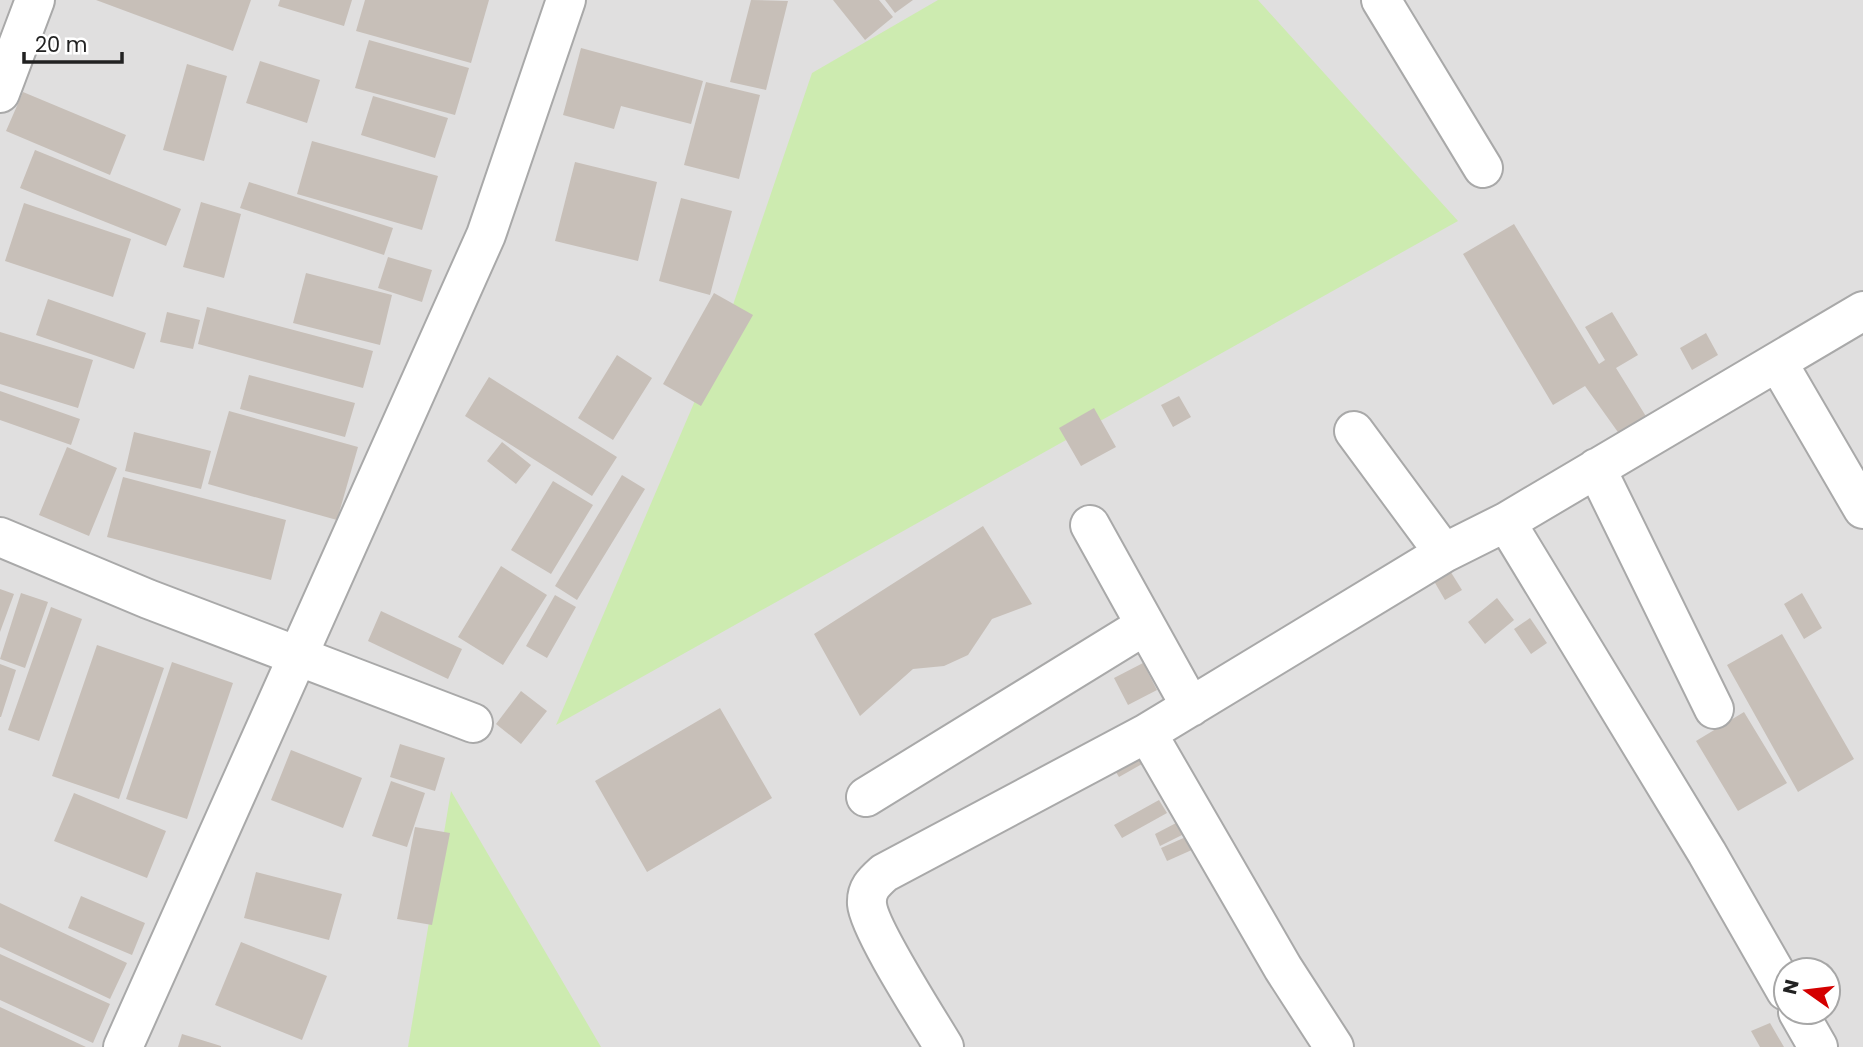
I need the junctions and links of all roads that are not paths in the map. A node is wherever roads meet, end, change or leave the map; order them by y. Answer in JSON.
{"nodes":[{"id":1,"x":566,"y":0,"type":"edge"},
{"id":2,"x":1381,"y":0,"type":"edge"},
{"id":3,"x":21,"y":12,"type":"edge"},
{"id":4,"x":0,"y":93,"type":"edge"},
{"id":5,"x":1483,"y":168,"type":"dead end"},
{"id":6,"x":1863,"y":311,"type":"edge"},
{"id":7,"x":1777,"y":363,"type":"junction"},
{"id":8,"x":1354,"y":431,"type":"dead end"},
{"id":9,"x":1596,"y":468,"type":"junction"},
{"id":10,"x":1863,"y":509,"type":"edge"},
{"id":11,"x":1506,"y":522,"type":"junction"},
{"id":12,"x":1090,"y":525,"type":"dead end"},
{"id":13,"x":0,"y":537,"type":"edge"},
{"id":14,"x":1444,"y":553,"type":"junction"},
{"id":15,"x":1144,"y":626,"type":"junction"},
{"id":16,"x":299,"y":654,"type":"junction"},
{"id":17,"x":1191,"y":708,"type":"junction"},
{"id":18,"x":1714,"y":709,"type":"dead end"},
{"id":19,"x":472,"y":723,"type":"dead end"},
{"id":20,"x":1147,"y":733,"type":"junction"},
{"id":21,"x":866,"y":797,"type":"dead end"},
{"id":22,"x":1772,"y":967,"type":"edge"},
{"id":23,"x":1806,"y":1026,"type":"edge"},
{"id":24,"x":123,"y":1047,"type":"edge"},
{"id":25,"x":944,"y":1047,"type":"edge"},
{"id":26,"x":1334,"y":1047,"type":"edge"},
{"id":27,"x":1818,"y":1047,"type":"edge"}],
"edges":[{"from":1,"to":16,"type":"street"},
{"from":2,"to":5,"type":"street"},
{"from":3,"to":4,"type":"street"},
{"from":6,"to":7,"type":"street"},
{"from":7,"to":9,"type":"street"},
{"from":7,"to":10,"type":"street"},
{"from":8,"to":14,"type":"street"},
{"from":9,"to":11,"type":"street"},
{"from":9,"to":18,"type":"street"},
{"from":11,"to":14,"type":"street"},
{"from":11,"to":22,"type":"street"},
{"from":12,"to":15,"type":"street"},
{"from":13,"to":16,"type":"street"},
{"from":14,"to":17,"type":"street"},
{"from":15,"to":17,"type":"street"},
{"from":15,"to":21,"type":"street"},
{"from":16,"to":19,"type":"street"},
{"from":16,"to":24,"type":"street"},
{"from":17,"to":20,"type":"street"},
{"from":20,"to":25,"type":"street"},
{"from":20,"to":26,"type":"street"},
{"from":23,"to":27,"type":"street"}]}
